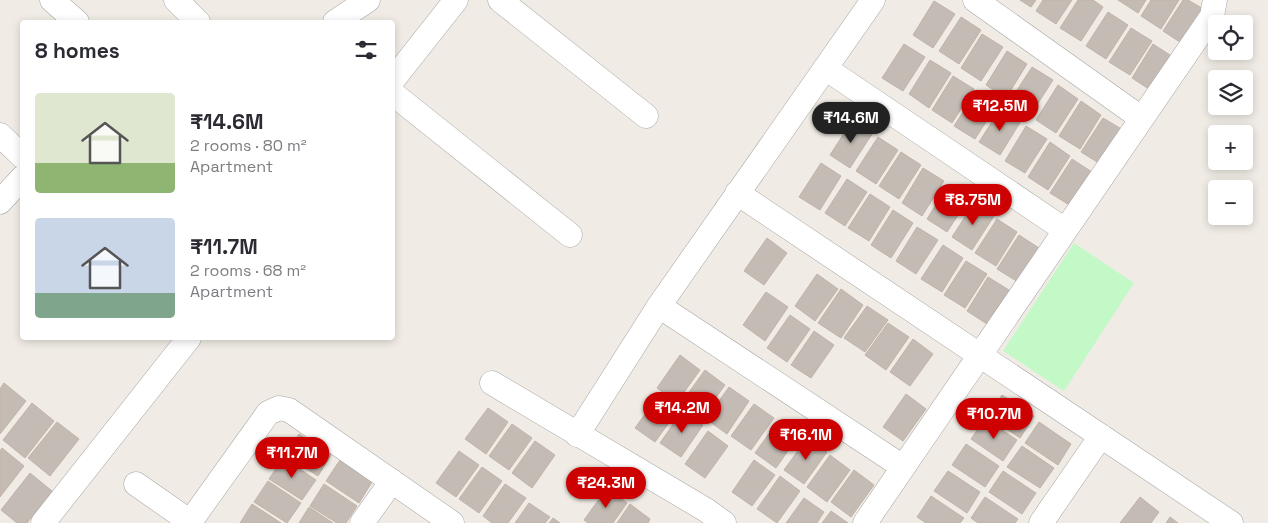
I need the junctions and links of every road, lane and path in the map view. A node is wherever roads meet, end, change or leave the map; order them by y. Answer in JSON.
{"nodes":[{"id":1,"x":52,"y":0,"type":"edge"},
{"id":2,"x":176,"y":0,"type":"edge"},
{"id":3,"x":456,"y":0,"type":"edge"},
{"id":4,"x":500,"y":0,"type":"edge"},
{"id":5,"x":872,"y":0,"type":"edge"},
{"id":6,"x":975,"y":0,"type":"edge"},
{"id":7,"x":1215,"y":0,"type":"edge"},
{"id":8,"x":364,"y":1,"type":"edge"},
{"id":9,"x":74,"y":20,"type":"edge"},
{"id":10,"x":196,"y":20,"type":"edge"},
{"id":11,"x":338,"y":20,"type":"edge"},
{"id":12,"x":825,"y":68,"type":"junction"},
{"id":13,"x":395,"y":77,"type":"edge"},
{"id":14,"x":395,"y":95,"type":"edge"},
{"id":15,"x":646,"y":116,"type":"dead end"},
{"id":16,"x":1142,"y":118,"type":"junction"},
{"id":17,"x":0,"y":136,"type":"edge"},
{"id":18,"x":20,"y":154,"type":"edge"},
{"id":19,"x":20,"y":180,"type":"edge"},
{"id":20,"x":737,"y":193,"type":"junction"},
{"id":21,"x":0,"y":202,"type":"edge"},
{"id":22,"x":1066,"y":230,"type":"junction"},
{"id":23,"x":570,"y":235,"type":"dead end"},
{"id":24,"x":658,"y":306,"type":"junction"},
{"id":25,"x":187,"y":340,"type":"edge"},
{"id":26,"x":980,"y":355,"type":"junction"},
{"id":27,"x":492,"y":384,"type":"dead end"},
{"id":28,"x":577,"y":435,"type":"junction"},
{"id":29,"x":1101,"y":436,"type":"junction"},
{"id":30,"x":903,"y":467,"type":"junction"},
{"id":31,"x":392,"y":481,"type":"junction"},
{"id":32,"x":136,"y":484,"type":"dead end"},
{"id":33,"x":709,"y":519,"type":"edge"},
{"id":34,"x":191,"y":522,"type":"edge"},
{"id":35,"x":43,"y":523,"type":"edge"},
{"id":36,"x":362,"y":523,"type":"edge"},
{"id":37,"x":452,"y":523,"type":"edge"},
{"id":38,"x":865,"y":523,"type":"edge"},
{"id":39,"x":1041,"y":523,"type":"edge"},
{"id":40,"x":1231,"y":523,"type":"edge"}],
"edges":[{"from":1,"to":9,"type":"street"},
{"from":2,"to":10,"type":"street"},
{"from":3,"to":13,"type":"street"},
{"from":4,"to":15,"type":"street"},
{"from":5,"to":12,"type":"street"},
{"from":6,"to":16,"type":"street"},
{"from":7,"to":16,"type":"street"},
{"from":8,"to":11,"type":"street"},
{"from":12,"to":20,"type":"street"},
{"from":12,"to":22,"type":"street"},
{"from":14,"to":23,"type":"street"},
{"from":16,"to":22,"type":"street"},
{"from":17,"to":18,"type":"street"},
{"from":19,"to":21,"type":"street"},
{"from":20,"to":24,"type":"street"},
{"from":20,"to":26,"type":"street"},
{"from":22,"to":26,"type":"street"},
{"from":24,"to":28,"type":"street"},
{"from":24,"to":30,"type":"street"},
{"from":25,"to":35,"type":"street"},
{"from":26,"to":29,"type":"street"},
{"from":26,"to":30,"type":"street"},
{"from":27,"to":28,"type":"street"},
{"from":28,"to":33,"type":"street"},
{"from":29,"to":39,"type":"street"},
{"from":29,"to":40,"type":"street"},
{"from":30,"to":38,"type":"street"},
{"from":31,"to":34,"type":"street"},
{"from":31,"to":36,"type":"street"},
{"from":31,"to":37,"type":"street"},
{"from":32,"to":34,"type":"street"}]}
